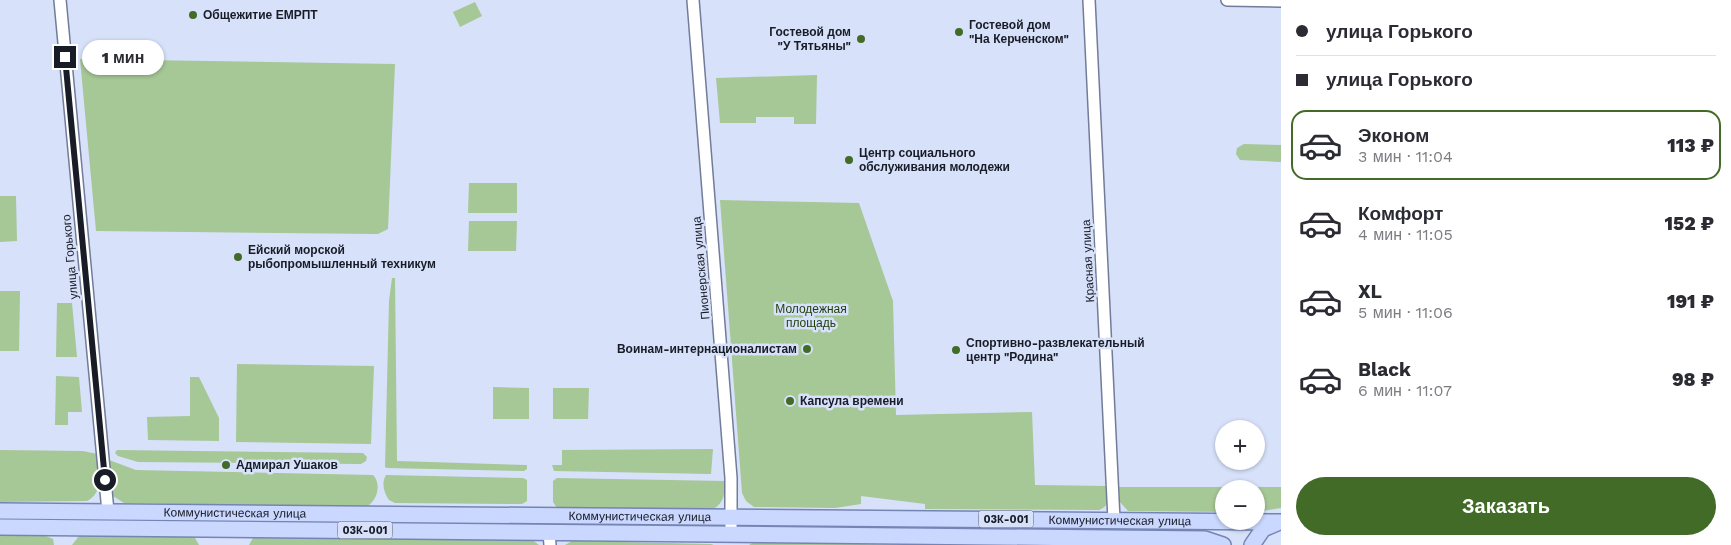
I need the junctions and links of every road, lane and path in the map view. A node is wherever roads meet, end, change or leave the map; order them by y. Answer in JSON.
{"nodes":[{"id":1,"x":60,"y":0,"type":"edge"},
{"id":2,"x":693,"y":0,"type":"edge"},
{"id":3,"x":1089,"y":0,"type":"edge"},
{"id":4,"x":1226,"y":0,"type":"edge"},
{"id":5,"x":1281,"y":1,"type":"edge"},
{"id":6,"x":0,"y":511,"type":"edge"},
{"id":7,"x":108,"y":512,"type":"junction"},
{"id":8,"x":731,"y":517,"type":"junction"},
{"id":9,"x":1114,"y":520,"type":"junction"},
{"id":10,"x":1281,"y":522,"type":"edge"},
{"id":11,"x":0,"y":527,"type":"edge"},
{"id":12,"x":731,"y":533,"type":"junction"},
{"id":13,"x":550,"y":538,"type":"edge"},
{"id":14,"x":1223,"y":545,"type":"edge"},
{"id":15,"x":1252,"y":545,"type":"edge"}],
"edges":[{"from":1,"to":7,"type":"street","name":"улица Горького"},
{"from":2,"to":8,"type":"street","name":"Пионерская улица"},
{"from":3,"to":9,"type":"street","name":"Красная улица"},
{"from":4,"to":5,"type":"street"},
{"from":6,"to":7,"type":"main road","name":"Коммунистическая улица","number":"03К-001"},
{"from":7,"to":8,"type":"main road","name":"Коммунистическая улица","number":"03К-001"},
{"from":8,"to":9,"type":"main road","name":"Коммунистическая улица","number":"03К-001"},
{"from":8,"to":12,"type":"street","name":"Пионерская улица"},
{"from":9,"to":10,"type":"main road","name":"Коммунистическая улица","number":"03К-001"},
{"from":10,"to":15,"type":"main road","number":"03К-001"},
{"from":11,"to":13,"type":"main road","name":"Коммунистическая улица","number":"03К-001"},
{"from":12,"to":13,"type":"main road","name":"Коммунистическая улица","number":"03К-001"},
{"from":12,"to":14,"type":"main road","name":"Коммунистическая улица","number":"03К-001"}]}
